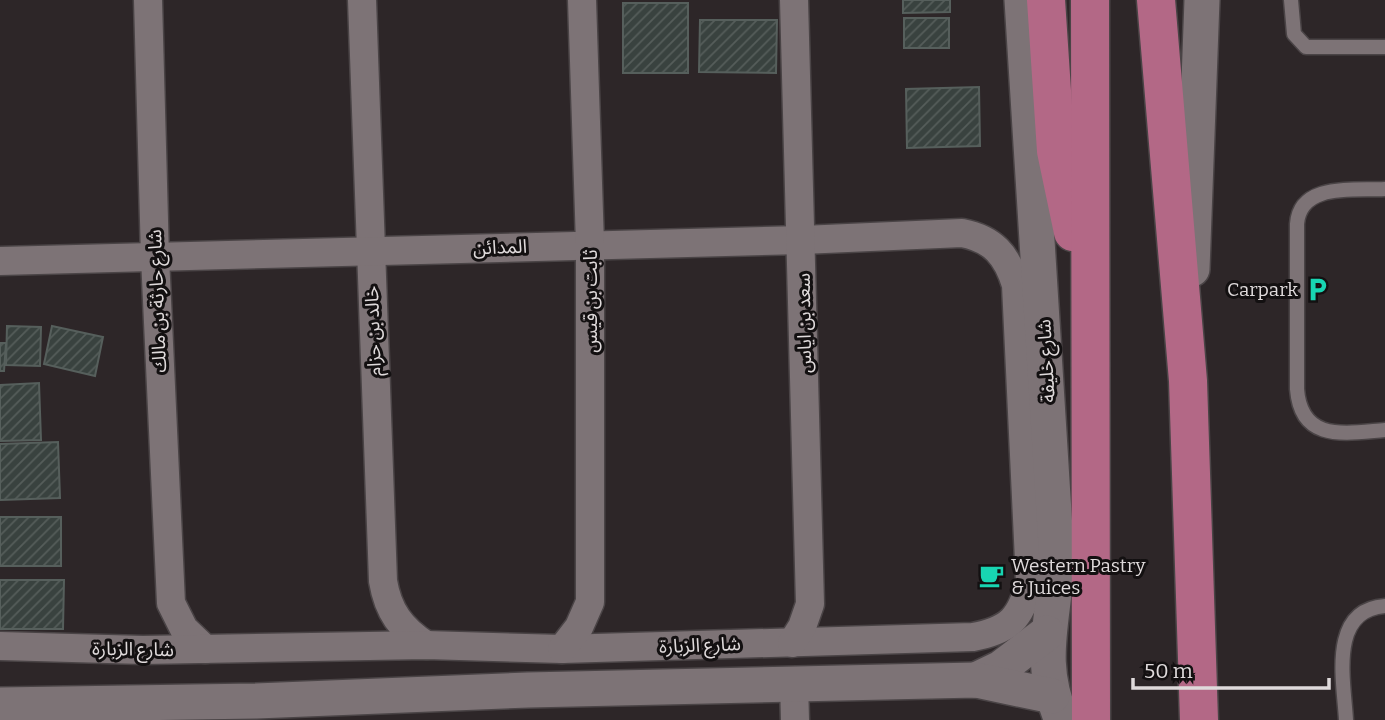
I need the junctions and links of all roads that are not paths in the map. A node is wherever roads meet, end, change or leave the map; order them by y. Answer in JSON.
{"nodes":[{"id":1,"x":148,"y":0,"type":"edge"},
{"id":2,"x":362,"y":0,"type":"edge"},
{"id":3,"x":582,"y":0,"type":"edge"},
{"id":4,"x":794,"y":0,"type":"edge"},
{"id":5,"x":1022,"y":0,"type":"edge"},
{"id":6,"x":1046,"y":0,"type":"edge"},
{"id":7,"x":1090,"y":0,"type":"edge"},
{"id":8,"x":1156,"y":0,"type":"edge"},
{"id":9,"x":1202,"y":0,"type":"edge"},
{"id":10,"x":1291,"y":0,"type":"edge"},
{"id":11,"x":1385,"y":47,"type":"edge"},
{"id":12,"x":1385,"y":189,"type":"edge"},
{"id":13,"x":802,"y":240,"type":"junction"},
{"id":14,"x":590,"y":244,"type":"junction"},
{"id":15,"x":997,"y":248,"type":"joint"},
{"id":16,"x":369,"y":252,"type":"junction"},
{"id":17,"x":155,"y":257,"type":"junction"},
{"id":18,"x":0,"y":261,"type":"edge"},
{"id":19,"x":1088,"y":309,"type":"junction"},
{"id":20,"x":1188,"y":381,"type":"junction"},
{"id":21,"x":1385,"y":430,"type":"edge"},
{"id":22,"x":590,"y":602,"type":"junction"},
{"id":23,"x":172,"y":603,"type":"junction"},
{"id":24,"x":1385,"y":606,"type":"edge"},
{"id":25,"x":1047,"y":633,"type":"junction"},
{"id":26,"x":792,"y":643,"type":"junction"},
{"id":27,"x":426,"y":645,"type":"junction"},
{"id":28,"x":0,"y":646,"type":"edge"},
{"id":29,"x":630,"y":648,"type":"junction"},
{"id":30,"x":205,"y":649,"type":"junction"},
{"id":31,"x":562,"y":649,"type":"junction"},
{"id":32,"x":143,"y":650,"type":"junction"},
{"id":33,"x":976,"y":680,"type":"junction"},
{"id":34,"x":794,"y":682,"type":"junction"},
{"id":35,"x":0,"y":705,"type":"edge"},
{"id":36,"x":1057,"y":708,"type":"edge"},
{"id":37,"x":293,"y":710,"type":"edge"},
{"id":38,"x":255,"y":711,"type":"edge"},
{"id":39,"x":795,"y":720,"type":"edge"},
{"id":40,"x":1091,"y":720,"type":"edge"},
{"id":41,"x":1199,"y":720,"type":"edge"},
{"id":42,"x":1346,"y":720,"type":"edge"}],
"edges":[{"from":1,"to":17,"type":"street","name":"شارع حارثة بن مالك"},
{"from":2,"to":16,"type":"street","name":"خالد بن حزام"},
{"from":3,"to":14,"type":"street","name":"ثابت بن قيس"},
{"from":4,"to":13,"type":"street","name":"سعد بن اياس"},
{"from":5,"to":25,"type":"street","name":"شارع خليفة"},
{"from":6,"to":19,"type":"main road"},
{"from":7,"to":19,"type":"main road"},
{"from":8,"to":20,"type":"main road"},
{"from":9,"to":20,"type":"street"},
{"from":10,"to":11,"type":"lane"},
{"from":12,"to":21,"type":"lane"},
{"from":13,"to":14,"type":"street","name":"المدائن"},
{"from":13,"to":15,"type":"street","name":"المدائن"},
{"from":13,"to":26,"type":"street","name":"سعد بن اياس"},
{"from":14,"to":16,"type":"street","name":"المدائن"},
{"from":14,"to":22,"type":"street","name":"ثابت بن قيس"},
{"from":15,"to":26,"type":"street","name":"شارع الزبارة"},
{"from":16,"to":17,"type":"street","name":"المدائن"},
{"from":16,"to":27,"type":"street","name":"خالد بن حزام"},
{"from":17,"to":18,"type":"street","name":"المدائن"},
{"from":17,"to":23,"type":"street","name":"شارع حارثة بن مالك"},
{"from":19,"to":40,"type":"main road"},
{"from":20,"to":41,"type":"main road"},
{"from":22,"to":29,"type":"street"},
{"from":22,"to":31,"type":"street"},
{"from":23,"to":30,"type":"street","name":"شارع حارثة بن مالك"},
{"from":23,"to":32,"type":"street","name":"شارع حارثة بن مالك"},
{"from":24,"to":42,"type":"lane"},
{"from":25,"to":33,"type":"street","name":"شارع الزبارة"},
{"from":25,"to":36,"type":"street","name":"شارع خليفة"},
{"from":26,"to":29,"type":"street","name":"شارع الزبارة"},
{"from":27,"to":30,"type":"street","name":"شارع الزبارة"},
{"from":27,"to":31,"type":"street","name":"شارع الزبارة"},
{"from":28,"to":32,"type":"street","name":"شارع الزبارة"},
{"from":29,"to":31,"type":"street","name":"شارع الزبارة"},
{"from":30,"to":32,"type":"street","name":"شارع الزبارة"},
{"from":33,"to":34,"type":"street","name":"شارع الزبارة"},
{"from":33,"to":36,"type":"street","name":"شارع الزبارة"},
{"from":34,"to":37,"type":"street","name":"شارع الزبارة"},
{"from":34,"to":39,"type":"street"},
{"from":35,"to":38,"type":"street","name":"شارع الزبارة"},
{"from":37,"to":38,"type":"street","name":"شارع الزبارة"}]}
